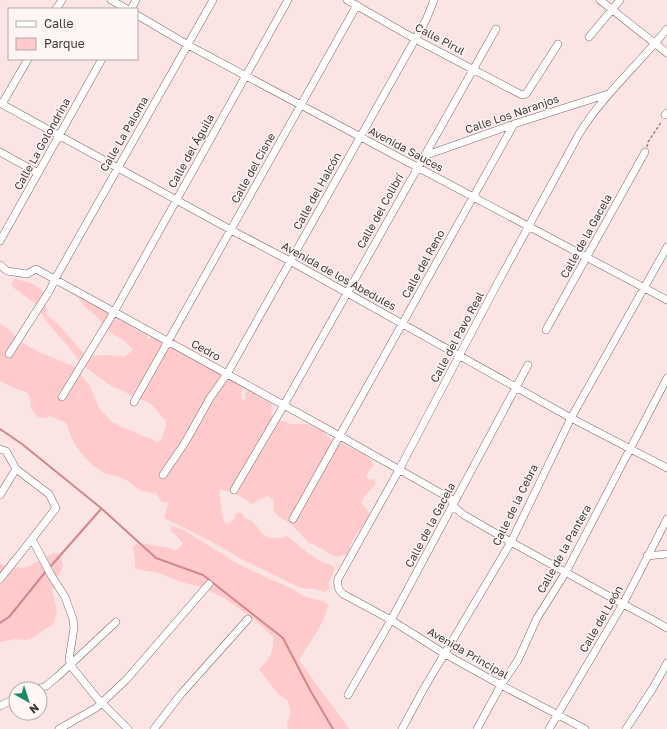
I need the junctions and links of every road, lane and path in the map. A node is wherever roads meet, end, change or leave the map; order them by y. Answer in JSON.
{"nodes":[{"id":1,"x":111,"y":0,"type":"edge"},
{"id":2,"x":213,"y":0,"type":"edge"},
{"id":3,"x":288,"y":0,"type":"edge"},
{"id":4,"x":346,"y":0,"type":"edge"},
{"id":5,"x":434,"y":0,"type":"edge"},
{"id":6,"x":600,"y":0,"type":"edge"},
{"id":7,"x":620,"y":0,"type":"edge"},
{"id":8,"x":357,"y":5,"type":"junction"},
{"id":9,"x":125,"y":8,"type":"edge"},
{"id":10,"x":612,"y":9,"type":"junction"},
{"id":11,"x":138,"y":16,"type":"edge"},
{"id":12,"x":496,"y":29,"type":"dead end"},
{"id":13,"x":667,"y":29,"type":"edge"},
{"id":14,"x":589,"y":37,"type":"dead end"},
{"id":15,"x":415,"y":39,"type":"junction"},
{"id":16,"x":558,"y":44,"type":"dead end"},
{"id":17,"x":655,"y":44,"type":"junction"},
{"id":18,"x":188,"y":45,"type":"junction"},
{"id":19,"x":667,"y":53,"type":"edge"},
{"id":20,"x":27,"y":60,"type":"edge"},
{"id":21,"x":101,"y":60,"type":"edge"},
{"id":22,"x":473,"y":69,"type":"junction"},
{"id":23,"x":246,"y":76,"type":"junction"},
{"id":24,"x":608,"y":94,"type":"junction"},
{"id":25,"x":1,"y":103,"type":"edge"},
{"id":26,"x":301,"y":105,"type":"junction"},
{"id":27,"x":666,"y":114,"type":"edge"},
{"id":28,"x":514,"y":124,"type":"junction"},
{"id":29,"x":59,"y":135,"type":"junction"},
{"id":30,"x":360,"y":137,"type":"junction"},
{"id":31,"x":0,"y":152,"type":"edge"},
{"id":32,"x":645,"y":152,"type":"joint"},
{"id":33,"x":424,"y":156,"type":"junction"},
{"id":34,"x":118,"y":167,"type":"junction"},
{"id":35,"x":418,"y":168,"type":"junction"},
{"id":36,"x":38,"y":173,"type":"junction"},
{"id":37,"x":473,"y":197,"type":"junction"},
{"id":38,"x":177,"y":200,"type":"junction"},
{"id":39,"x":528,"y":226,"type":"junction"},
{"id":40,"x":231,"y":230,"type":"junction"},
{"id":41,"x":0,"y":241,"type":"edge"},
{"id":42,"x":667,"y":247,"type":"edge"},
{"id":43,"x":586,"y":258,"type":"junction"},
{"id":44,"x":290,"y":261,"type":"junction"},
{"id":45,"x":0,"y":265,"type":"edge"},
{"id":46,"x":55,"y":279,"type":"junction"},
{"id":47,"x":644,"y":288,"type":"junction"},
{"id":48,"x":347,"y":293,"type":"junction"},
{"id":49,"x":667,"y":300,"type":"edge"},
{"id":50,"x":114,"y":312,"type":"junction"},
{"id":51,"x":403,"y":324,"type":"junction"},
{"id":52,"x":546,"y":330,"type":"dead end"},
{"id":53,"x":168,"y":342,"type":"junction"},
{"id":54,"x":9,"y":354,"type":"dead end"},
{"id":55,"x":460,"y":356,"type":"junction"},
{"id":56,"x":528,"y":364,"type":"dead end"},
{"id":57,"x":227,"y":374,"type":"junction"},
{"id":58,"x":667,"y":378,"type":"edge"},
{"id":59,"x":515,"y":387,"type":"junction"},
{"id":60,"x":62,"y":397,"type":"dead end"},
{"id":61,"x":134,"y":402,"type":"dead end"},
{"id":62,"x":284,"y":405,"type":"junction"},
{"id":63,"x":572,"y":418,"type":"junction"},
{"id":64,"x":340,"y":436,"type":"junction"},
{"id":65,"x":0,"y":449,"type":"edge"},
{"id":66,"x":629,"y":449,"type":"junction"},
{"id":67,"x":667,"y":468,"type":"edge"},
{"id":68,"x":16,"y":469,"type":"junction"},
{"id":69,"x":399,"y":470,"type":"junction"},
{"id":70,"x":163,"y":475,"type":"dead end"},
{"id":71,"x":234,"y":490,"type":"dead end"},
{"id":72,"x":0,"y":495,"type":"edge"},
{"id":73,"x":453,"y":506,"type":"junction"},
{"id":74,"x":292,"y":519,"type":"dead end"},
{"id":75,"x":667,"y":519,"type":"edge"},
{"id":76,"x":32,"y":539,"type":"junction"},
{"id":77,"x":510,"y":542,"type":"junction"},
{"id":78,"x":667,"y":554,"type":"edge"},
{"id":79,"x":647,"y":556,"type":"junction"},
{"id":80,"x":566,"y":572,"type":"junction"},
{"id":81,"x":0,"y":579,"type":"edge"},
{"id":82,"x":209,"y":584,"type":"dead end"},
{"id":83,"x":343,"y":594,"type":"joint"},
{"id":84,"x":623,"y":604,"type":"junction"},
{"id":85,"x":248,"y":619,"type":"dead end"},
{"id":86,"x":391,"y":620,"type":"junction"},
{"id":87,"x":116,"y":622,"type":"dead end"},
{"id":88,"x":667,"y":628,"type":"edge"},
{"id":89,"x":445,"y":654,"type":"junction"},
{"id":90,"x":667,"y":663,"type":"edge"},
{"id":91,"x":70,"y":664,"type":"junction"},
{"id":92,"x":48,"y":684,"type":"edge"},
{"id":93,"x":501,"y":685,"type":"junction"},
{"id":94,"x":348,"y":695,"type":"dead end"},
{"id":95,"x":102,"y":702,"type":"junction"},
{"id":96,"x":558,"y":714,"type":"junction"},
{"id":97,"x":59,"y":729,"type":"edge"},
{"id":98,"x":128,"y":729,"type":"edge"},
{"id":99,"x":154,"y":729,"type":"edge"},
{"id":100,"x":402,"y":729,"type":"edge"},
{"id":101,"x":477,"y":729,"type":"edge"},
{"id":102,"x":549,"y":729,"type":"edge"},
{"id":103,"x":585,"y":729,"type":"edge"},
{"id":104,"x":626,"y":729,"type":"edge"}],
"edges":[{"from":1,"to":9,"type":"street"},
{"from":2,"to":18,"type":"street","name":"Calle La Paloma"},
{"from":3,"to":23,"type":"street","name":"Calle del Águila"},
{"from":4,"to":8,"type":"street","name":"Calle Pirul"},
{"from":5,"to":15,"type":"street","name":"Calle del Halcón"},
{"from":6,"to":10,"type":"street"},
{"from":7,"to":10,"type":"street"},
{"from":8,"to":15,"type":"street","name":"Calle Pirul"},
{"from":8,"to":26,"type":"street","name":"Calle del Cisne"},
{"from":10,"to":14,"type":"street"},
{"from":10,"to":17,"type":"street"},
{"from":11,"to":18,"type":"street","name":"Avenida Sauces"},
{"from":12,"to":22,"type":"street","name":"Calle del Colibrí"},
{"from":13,"to":17,"type":"street","name":"Calle del Pavo Real"},
{"from":15,"to":22,"type":"street","name":"Calle Pirul"},
{"from":15,"to":30,"type":"street","name":"Calle del Halcón"},
{"from":16,"to":22,"type":"street","name":"Calle Pirul"},
{"from":17,"to":19,"type":"street"},
{"from":17,"to":24,"type":"street","name":"Calle del Pavo Real"},
{"from":18,"to":23,"type":"street","name":"Avenida Sauces"},
{"from":18,"to":34,"type":"street","name":"Calle La Paloma"},
{"from":20,"to":25,"type":"street"},
{"from":21,"to":29,"type":"street","name":"Calle La Golondrina"},
{"from":22,"to":33,"type":"street","name":"Calle del Colibrí"},
{"from":23,"to":26,"type":"street","name":"Avenida Sauces"},
{"from":23,"to":38,"type":"street","name":"Calle del Águila"},
{"from":24,"to":28,"type":"street","name":"Calle Los Naranjos"},
{"from":24,"to":39,"type":"street","name":"Calle del Pavo Real"},
{"from":25,"to":29,"type":"street","name":"Avenida de los Abedules"},
{"from":26,"to":30,"type":"street","name":"Avenida Sauces"},
{"from":26,"to":40,"type":"street","name":"Calle del Cisne"},
{"from":27,"to":32,"type":"path"},
{"from":28,"to":33,"type":"street","name":"Calle Los Naranjos"},
{"from":28,"to":37,"type":"street","name":"Calle del Reno"},
{"from":29,"to":34,"type":"street","name":"Avenida de los Abedules"},
{"from":29,"to":36,"type":"street","name":"Calle La Golondrina"},
{"from":30,"to":35,"type":"street","name":"Avenida Sauces"},
{"from":30,"to":44,"type":"street","name":"Calle del Halcón"},
{"from":31,"to":36,"type":"street"},
{"from":32,"to":43,"type":"street","name":"Calle de la Gacela"},
{"from":33,"to":35,"type":"street","name":"Calle del Colibrí"},
{"from":34,"to":38,"type":"street","name":"Avenida de los Abedules"},
{"from":34,"to":46,"type":"street","name":"Calle La Paloma"},
{"from":35,"to":37,"type":"street","name":"Avenida Sauces"},
{"from":35,"to":48,"type":"street","name":"Calle del Colibrí"},
{"from":36,"to":41,"type":"street","name":"Calle La Golondrina"},
{"from":37,"to":39,"type":"street","name":"Avenida Sauces"},
{"from":37,"to":51,"type":"street","name":"Calle del Reno"},
{"from":38,"to":40,"type":"street","name":"Avenida de los Abedules"},
{"from":38,"to":50,"type":"street","name":"Calle del Águila"},
{"from":39,"to":43,"type":"street","name":"Avenida Sauces"},
{"from":39,"to":55,"type":"street","name":"Calle del Pavo Real"},
{"from":40,"to":44,"type":"street","name":"Avenida de los Abedules"},
{"from":40,"to":53,"type":"street","name":"Calle del Cisne"},
{"from":42,"to":47,"type":"street","name":"Calle de la Cebra"},
{"from":43,"to":47,"type":"street","name":"Avenida Sauces"},
{"from":43,"to":52,"type":"street","name":"Calle de la Gacela"},
{"from":44,"to":48,"type":"street","name":"Avenida de los Abedules"},
{"from":44,"to":57,"type":"street","name":"Calle del Halcón"},
{"from":45,"to":46,"type":"street","name":"Cedro"},
{"from":46,"to":50,"type":"street","name":"Cedro"},
{"from":46,"to":54,"type":"street","name":"Calle La Paloma"},
{"from":47,"to":49,"type":"street","name":"Avenida Sauces"},
{"from":47,"to":63,"type":"street","name":"Calle de la Cebra"},
{"from":48,"to":51,"type":"street","name":"Avenida de los Abedules"},
{"from":48,"to":62,"type":"street","name":"Calle del Colibrí"},
{"from":50,"to":53,"type":"street","name":"Cedro"},
{"from":50,"to":60,"type":"street","name":"Calle del Águila"},
{"from":51,"to":55,"type":"street","name":"Avenida de los Abedules"},
{"from":51,"to":64,"type":"street","name":"Calle del Reno"},
{"from":53,"to":57,"type":"street","name":"Cedro"},
{"from":53,"to":61,"type":"street","name":"Calle del Cisne"},
{"from":55,"to":59,"type":"street","name":"Avenida de los Abedules"},
{"from":55,"to":69,"type":"street","name":"Calle del Pavo Real"},
{"from":56,"to":59,"type":"street","name":"Calle de la Gacela"},
{"from":57,"to":62,"type":"street","name":"Cedro"},
{"from":57,"to":70,"type":"street","name":"Calle del Halcón"},
{"from":58,"to":66,"type":"street","name":"Calle de la Pantera"},
{"from":59,"to":63,"type":"street","name":"Avenida de los Abedules"},
{"from":59,"to":73,"type":"street","name":"Calle de la Gacela"},
{"from":62,"to":64,"type":"street","name":"Cedro"},
{"from":62,"to":71,"type":"street","name":"Calle del Colibrí"},
{"from":63,"to":66,"type":"street","name":"Avenida de los Abedules"},
{"from":63,"to":77,"type":"street","name":"Calle de la Cebra"},
{"from":64,"to":69,"type":"street","name":"Cedro"},
{"from":64,"to":74,"type":"street","name":"Calle del Reno"},
{"from":65,"to":68,"type":"street"},
{"from":66,"to":67,"type":"street","name":"Avenida de los Abedules"},
{"from":66,"to":80,"type":"street","name":"Calle de la Pantera"},
{"from":68,"to":72,"type":"street"},
{"from":68,"to":76,"type":"street"},
{"from":69,"to":73,"type":"street","name":"Cedro"},
{"from":69,"to":83,"type":"street","name":"Calle del Pavo Real"},
{"from":73,"to":77,"type":"street","name":"Cedro"},
{"from":73,"to":86,"type":"street","name":"Calle de la Gacela"},
{"from":75,"to":79,"type":"street","name":"Calle del León"},
{"from":76,"to":81,"type":"street"},
{"from":76,"to":91,"type":"street"},
{"from":77,"to":80,"type":"street","name":"Cedro"},
{"from":77,"to":89,"type":"street","name":"Calle de la Cebra"},
{"from":78,"to":79,"type":"street"},
{"from":79,"to":84,"type":"street","name":"Calle del León"},
{"from":80,"to":84,"type":"street","name":"Cedro"},
{"from":80,"to":93,"type":"street","name":"Calle de la Pantera"},
{"from":82,"to":95,"type":"street"},
{"from":83,"to":86,"type":"street","name":"Avenida Principal"},
{"from":84,"to":88,"type":"street","name":"Cedro"},
{"from":84,"to":96,"type":"street","name":"Calle del León"},
{"from":85,"to":99,"type":"street"},
{"from":86,"to":89,"type":"street","name":"Avenida Principal"},
{"from":86,"to":94,"type":"street","name":"Calle de la Gacela"},
{"from":87,"to":91,"type":"street"},
{"from":89,"to":93,"type":"street","name":"Avenida Principal"},
{"from":89,"to":100,"type":"street","name":"Calle de la Cebra"},
{"from":90,"to":104,"type":"street"},
{"from":91,"to":92,"type":"street"},
{"from":91,"to":95,"type":"street"},
{"from":93,"to":96,"type":"street","name":"Avenida Principal"},
{"from":93,"to":101,"type":"street","name":"Calle de la Pantera"},
{"from":95,"to":97,"type":"street"},
{"from":95,"to":98,"type":"street"},
{"from":96,"to":102,"type":"street","name":"Calle del León"},
{"from":96,"to":103,"type":"street","name":"Avenida Principal"}]}
